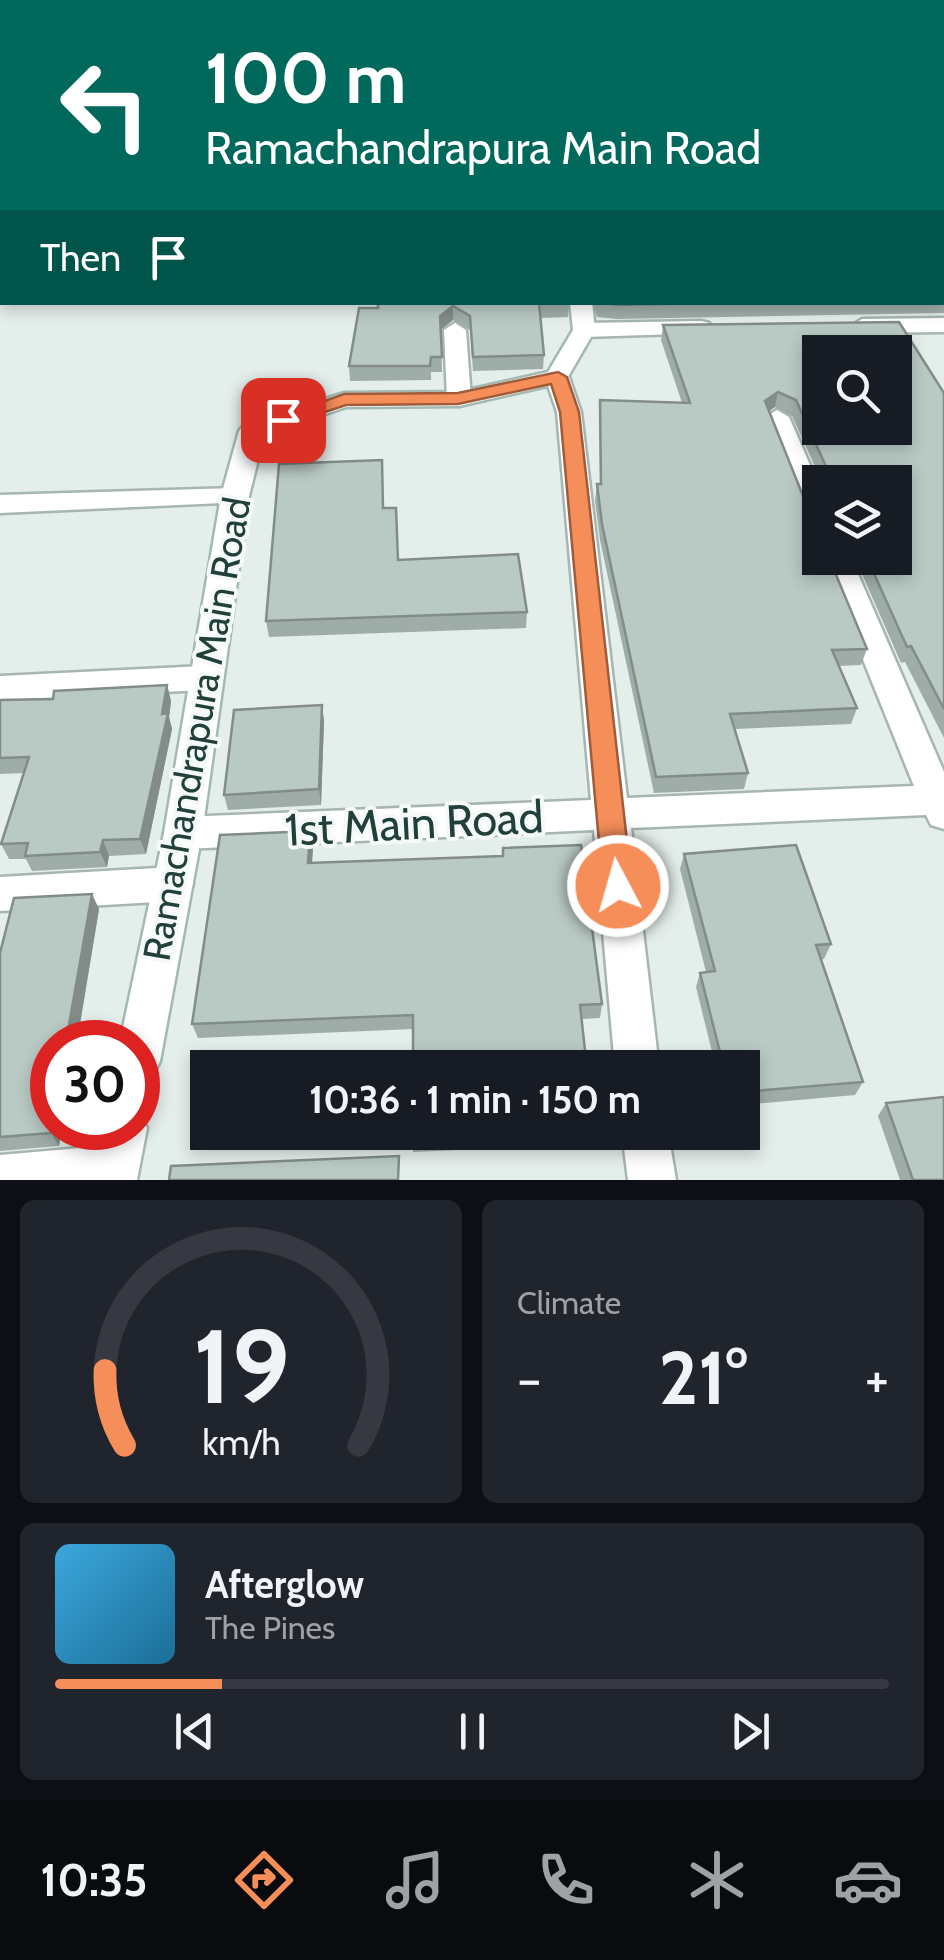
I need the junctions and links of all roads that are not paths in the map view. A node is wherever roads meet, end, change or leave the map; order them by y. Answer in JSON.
{"nodes":[{"id":1,"x":582,"y":316,"type":"edge"},
{"id":2,"x":944,"y":325,"type":"edge"},
{"id":3,"x":844,"y":326,"type":"edge"},
{"id":4,"x":724,"y":328,"type":"edge"},
{"id":5,"x":455,"y":330,"type":"edge"},
{"id":6,"x":558,"y":377,"type":"junction"},
{"id":7,"x":458,"y":399,"type":"junction"},
{"id":8,"x":777,"y":417,"type":"edge"},
{"id":9,"x":802,"y":477,"type":"edge"},
{"id":10,"x":235,"y":496,"type":"junction"},
{"id":11,"x":0,"y":504,"type":"edge"},
{"id":12,"x":843,"y":575,"type":"edge"},
{"id":13,"x":204,"y":678,"type":"junction"},
{"id":14,"x":0,"y":688,"type":"edge"},
{"id":15,"x":942,"y":804,"type":"edge"},
{"id":16,"x":610,"y":814,"type":"junction"},
{"id":17,"x":183,"y":833,"type":"junction"},
{"id":18,"x":174,"y":884,"type":"junction"},
{"id":19,"x":0,"y":894,"type":"edge"},
{"id":20,"x":146,"y":1020,"type":"edge"},
{"id":21,"x":635,"y":1050,"type":"edge"},
{"id":22,"x":648,"y":1150,"type":"edge"},
{"id":23,"x":117,"y":1158,"type":"edge"},
{"id":24,"x":0,"y":1179,"type":"edge"},
{"id":25,"x":652,"y":1180,"type":"edge"}],
"edges":[{"from":1,"to":4,"type":"street"},
{"from":1,"to":6,"type":"street"},
{"from":2,"to":3,"type":"street"},
{"from":5,"to":7,"type":"street"},
{"from":6,"to":7,"type":"street","name":"Ramachandrapura Main Road"},
{"from":6,"to":16,"type":"street"},
{"from":7,"to":10,"type":"street","name":"Ramachandrapura Main Road"},
{"from":8,"to":9,"type":"street"},
{"from":10,"to":11,"type":"street"},
{"from":10,"to":13,"type":"street","name":"Ramachandrapura Main Road"},
{"from":12,"to":15,"type":"street"},
{"from":13,"to":14,"type":"street"},
{"from":13,"to":17,"type":"street","name":"Ramachandrapura Main Road"},
{"from":15,"to":16,"type":"street","name":"1st Main Road"},
{"from":16,"to":17,"type":"street","name":"1st Main Road"},
{"from":16,"to":21,"type":"street"},
{"from":17,"to":18,"type":"street","name":"Ramachandrapura Main Road"},
{"from":18,"to":19,"type":"street"},
{"from":18,"to":20,"type":"street","name":"Ramachandrapura Main Road"},
{"from":22,"to":25,"type":"street"},
{"from":23,"to":24,"type":"street"}]}
